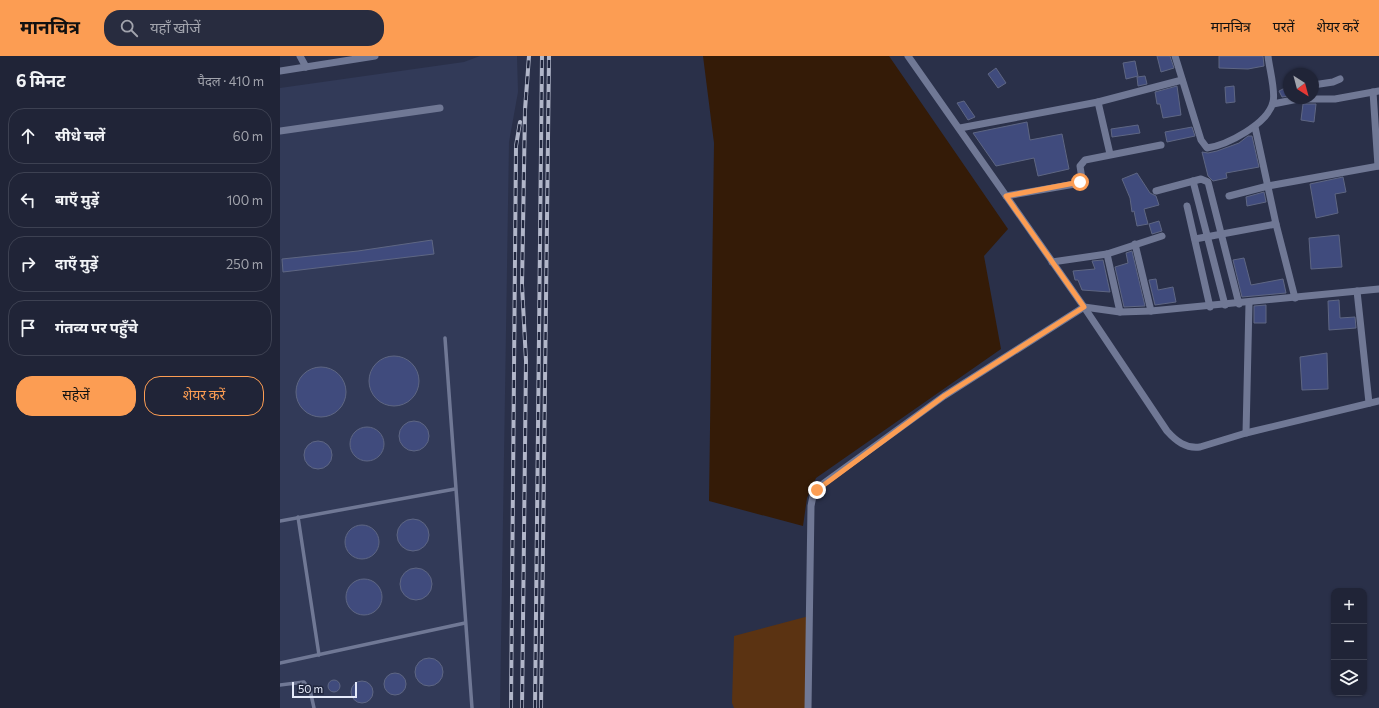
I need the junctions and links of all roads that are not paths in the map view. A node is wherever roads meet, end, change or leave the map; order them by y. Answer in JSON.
{"nodes":[{"id":1,"x":300,"y":56,"type":"edge"},
{"id":2,"x":375,"y":56,"type":"edge"},
{"id":3,"x":908,"y":56,"type":"edge"},
{"id":4,"x":1174,"y":56,"type":"edge"},
{"id":5,"x":1268,"y":56,"type":"edge"},
{"id":6,"x":340,"y":59,"type":"edge"},
{"id":7,"x":306,"y":67,"type":"junction"},
{"id":8,"x":280,"y":71,"type":"edge"},
{"id":9,"x":1340,"y":79,"type":"dead end"},
{"id":10,"x":1182,"y":80,"type":"junction"},
{"id":11,"x":1319,"y":84,"type":"edge"},
{"id":12,"x":1376,"y":91,"type":"edge"},
{"id":13,"x":1319,"y":99,"type":"edge"},
{"id":14,"x":1098,"y":102,"type":"junction"},
{"id":15,"x":1283,"y":102,"type":"edge"},
{"id":16,"x":1273,"y":104,"type":"junction"},
{"id":17,"x":440,"y":108,"type":"dead end"},
{"id":18,"x":1256,"y":127,"type":"junction"},
{"id":19,"x":960,"y":128,"type":"junction"},
{"id":20,"x":280,"y":131,"type":"edge"},
{"id":21,"x":1161,"y":145,"type":"dead end"},
{"id":22,"x":1110,"y":154,"type":"junction"},
{"id":23,"x":1378,"y":166,"type":"edge"},
{"id":24,"x":1192,"y":181,"type":"junction"},
{"id":25,"x":1268,"y":186,"type":"junction"},
{"id":26,"x":1156,"y":191,"type":"dead end"},
{"id":27,"x":1006,"y":196,"type":"junction"},
{"id":28,"x":1229,"y":196,"type":"dead end"},
{"id":29,"x":1187,"y":206,"type":"dead end"},
{"id":30,"x":1276,"y":224,"type":"junction"},
{"id":31,"x":1221,"y":234,"type":"junction"},
{"id":32,"x":1162,"y":236,"type":"dead end"},
{"id":33,"x":1207,"y":236,"type":"junction"},
{"id":34,"x":1195,"y":239,"type":"junction"},
{"id":35,"x":1135,"y":244,"type":"junction"},
{"id":36,"x":1107,"y":254,"type":"junction"},
{"id":37,"x":1052,"y":262,"type":"junction"},
{"id":38,"x":1379,"y":289,"type":"edge"},
{"id":39,"x":1357,"y":291,"type":"junction"},
{"id":40,"x":1295,"y":298,"type":"junction"},
{"id":41,"x":1249,"y":302,"type":"junction"},
{"id":42,"x":1239,"y":304,"type":"junction"},
{"id":43,"x":1225,"y":305,"type":"junction"},
{"id":44,"x":1210,"y":306,"type":"junction"},
{"id":45,"x":1084,"y":307,"type":"junction"},
{"id":46,"x":1151,"y":311,"type":"junction"},
{"id":47,"x":1120,"y":312,"type":"junction"},
{"id":48,"x":445,"y":338,"type":"dead end"},
{"id":49,"x":1379,"y":401,"type":"edge"},
{"id":50,"x":1369,"y":403,"type":"junction"},
{"id":51,"x":1246,"y":433,"type":"junction"},
{"id":52,"x":455,"y":488,"type":"junction"},
{"id":53,"x":298,"y":517,"type":"junction"},
{"id":54,"x":280,"y":521,"type":"edge"},
{"id":55,"x":465,"y":623,"type":"junction"},
{"id":56,"x":319,"y":655,"type":"junction"},
{"id":57,"x":280,"y":663,"type":"edge"},
{"id":58,"x":280,"y":686,"type":"edge"},
{"id":59,"x":314,"y":708,"type":"edge"},
{"id":60,"x":472,"y":708,"type":"edge"},
{"id":61,"x":808,"y":708,"type":"edge"}],
"edges":[{"from":1,"to":7,"type":"street"},
{"from":2,"to":6,"type":"street"},
{"from":3,"to":19,"type":"street"},
{"from":4,"to":10,"type":"street"},
{"from":5,"to":16,"type":"street"},
{"from":6,"to":7,"type":"street"},
{"from":7,"to":8,"type":"street"},
{"from":9,"to":11,"type":"street"},
{"from":10,"to":14,"type":"street"},
{"from":10,"to":18,"type":"street"},
{"from":12,"to":13,"type":"street"},
{"from":12,"to":23,"type":"street"},
{"from":14,"to":19,"type":"street"},
{"from":14,"to":22,"type":"street"},
{"from":15,"to":16,"type":"street"},
{"from":16,"to":18,"type":"street"},
{"from":17,"to":20,"type":"street"},
{"from":18,"to":25,"type":"street"},
{"from":19,"to":27,"type":"street"},
{"from":21,"to":22,"type":"street"},
{"from":22,"to":27,"type":"street"},
{"from":23,"to":25,"type":"street"},
{"from":24,"to":26,"type":"street"},
{"from":24,"to":31,"type":"street"},
{"from":24,"to":33,"type":"street"},
{"from":25,"to":28,"type":"street"},
{"from":25,"to":30,"type":"street"},
{"from":27,"to":37,"type":"street"},
{"from":29,"to":34,"type":"street"},
{"from":30,"to":31,"type":"street"},
{"from":30,"to":40,"type":"street"},
{"from":31,"to":33,"type":"street"},
{"from":31,"to":42,"type":"street"},
{"from":32,"to":35,"type":"street"},
{"from":33,"to":34,"type":"street"},
{"from":33,"to":43,"type":"street"},
{"from":34,"to":44,"type":"street"},
{"from":35,"to":36,"type":"street"},
{"from":35,"to":46,"type":"street"},
{"from":36,"to":37,"type":"street"},
{"from":36,"to":47,"type":"street"},
{"from":37,"to":45,"type":"street"},
{"from":38,"to":39,"type":"street"},
{"from":39,"to":40,"type":"street"},
{"from":39,"to":50,"type":"street"},
{"from":40,"to":41,"type":"street"},
{"from":41,"to":42,"type":"street"},
{"from":41,"to":51,"type":"street"},
{"from":42,"to":43,"type":"street"},
{"from":43,"to":44,"type":"street"},
{"from":44,"to":46,"type":"street"},
{"from":45,"to":47,"type":"street"},
{"from":45,"to":51,"type":"street"},
{"from":45,"to":61,"type":"street"},
{"from":46,"to":47,"type":"street"},
{"from":48,"to":52,"type":"lane"},
{"from":49,"to":50,"type":"street"},
{"from":50,"to":51,"type":"street"},
{"from":52,"to":53,"type":"lane"},
{"from":52,"to":55,"type":"lane"},
{"from":53,"to":54,"type":"lane"},
{"from":53,"to":56,"type":"lane"},
{"from":55,"to":56,"type":"lane"},
{"from":55,"to":60,"type":"lane"},
{"from":56,"to":57,"type":"lane"},
{"from":58,"to":59,"type":"lane"}]}
